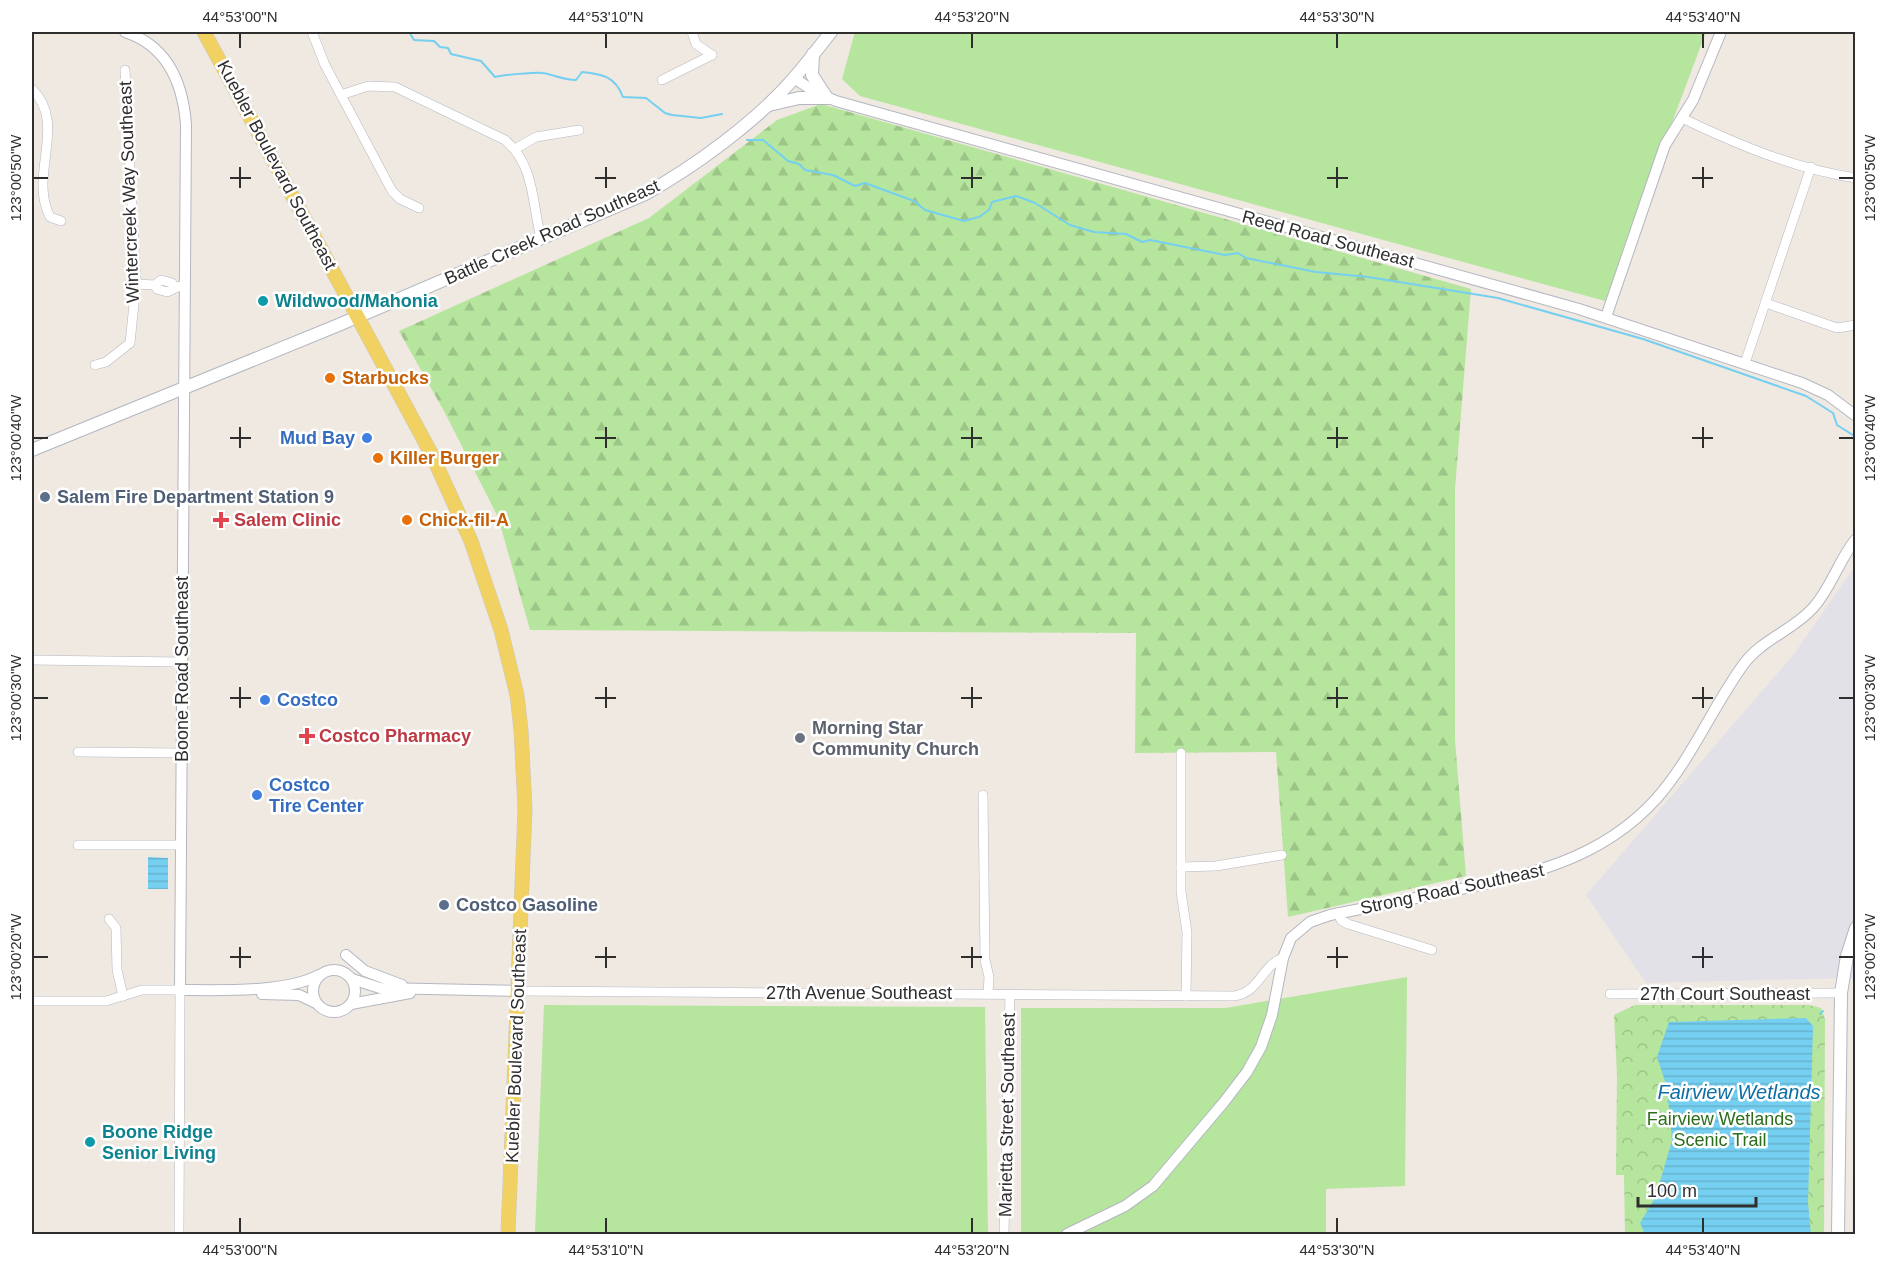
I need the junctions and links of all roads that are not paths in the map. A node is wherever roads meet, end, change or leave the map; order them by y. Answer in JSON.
{"nodes":[{"id":1,"x":125,"y":32,"type":"edge"},
{"id":2,"x":204,"y":32,"type":"edge"},
{"id":3,"x":312,"y":32,"type":"edge"},
{"id":4,"x":692,"y":32,"type":"edge"},
{"id":5,"x":831,"y":32,"type":"edge"},
{"id":6,"x":1721,"y":32,"type":"edge"},
{"id":7,"x":813,"y":53,"type":"junction"},
{"id":8,"x":125,"y":70,"type":"dead end"},
{"id":9,"x":794,"y":78,"type":"junction"},
{"id":10,"x":662,"y":80,"type":"dead end"},
{"id":11,"x":32,"y":88,"type":"edge"},
{"id":12,"x":341,"y":95,"type":"junction"},
{"id":13,"x":826,"y":98,"type":"junction"},
{"id":14,"x":767,"y":106,"type":"junction"},
{"id":15,"x":1682,"y":118,"type":"junction"},
{"id":16,"x":579,"y":130,"type":"dead end"},
{"id":17,"x":515,"y":149,"type":"junction"},
{"id":18,"x":1810,"y":167,"type":"junction"},
{"id":19,"x":1856,"y":178,"type":"edge"},
{"id":20,"x":419,"y":208,"type":"dead end"},
{"id":21,"x":61,"y":221,"type":"dead end"},
{"id":22,"x":541,"y":238,"type":"junction"},
{"id":23,"x":136,"y":284,"type":"junction"},
{"id":24,"x":180,"y":286,"type":"junction"},
{"id":25,"x":1766,"y":303,"type":"junction"},
{"id":26,"x":358,"y":315,"type":"junction"},
{"id":27,"x":1606,"y":317,"type":"junction"},
{"id":28,"x":1856,"y":325,"type":"edge"},
{"id":29,"x":1745,"y":363,"type":"junction"},
{"id":30,"x":95,"y":365,"type":"dead end"},
{"id":31,"x":184,"y":388,"type":"junction"},
{"id":32,"x":1856,"y":416,"type":"edge"},
{"id":33,"x":32,"y":450,"type":"edge"},
{"id":34,"x":1856,"y":539,"type":"edge"},
{"id":35,"x":32,"y":660,"type":"edge"},
{"id":36,"x":182,"y":662,"type":"junction"},
{"id":37,"x":78,"y":752,"type":"dead end"},
{"id":38,"x":182,"y":753,"type":"junction"},
{"id":39,"x":1181,"y":753,"type":"dead end"},
{"id":40,"x":983,"y":795,"type":"dead end"},
{"id":41,"x":78,"y":845,"type":"dead end"},
{"id":42,"x":181,"y":845,"type":"junction"},
{"id":43,"x":1282,"y":855,"type":"dead end"},
{"id":44,"x":1181,"y":867,"type":"junction"},
{"id":45,"x":1338,"y":913,"type":"junction"},
{"id":46,"x":109,"y":919,"type":"dead end"},
{"id":47,"x":1856,"y":928,"type":"edge"},
{"id":48,"x":1432,"y":950,"type":"dead end"},
{"id":49,"x":346,"y":955,"type":"dead end"},
{"id":50,"x":1283,"y":958,"type":"junction"},
{"id":51,"x":319,"y":975,"type":"junction"},
{"id":52,"x":352,"y":979,"type":"junction"},
{"id":53,"x":180,"y":990,"type":"junction"},
{"id":54,"x":241,"y":990,"type":"junction"},
{"id":55,"x":419,"y":990,"type":"junction"},
{"id":56,"x":519,"y":991,"type":"junction"},
{"id":57,"x":1840,"y":993,"type":"junction"},
{"id":58,"x":988,"y":994,"type":"junction"},
{"id":59,"x":1610,"y":994,"type":"dead end"},
{"id":60,"x":1010,"y":995,"type":"junction"},
{"id":61,"x":123,"y":996,"type":"junction"},
{"id":62,"x":1186,"y":996,"type":"junction"},
{"id":63,"x":32,"y":1001,"type":"edge"},
{"id":64,"x":316,"y":1003,"type":"junction"},
{"id":65,"x":351,"y":1004,"type":"junction"},
{"id":66,"x":179,"y":1234,"type":"edge"},
{"id":67,"x":508,"y":1234,"type":"edge"},
{"id":68,"x":1004,"y":1234,"type":"edge"},
{"id":69,"x":1067,"y":1234,"type":"edge"},
{"id":70,"x":1838,"y":1234,"type":"edge"}],
"edges":[{"from":1,"to":24,"type":"street","name":"Boone Road Southeast"},
{"from":2,"to":26,"type":"main road","name":"Kuebler Boulevard Southeast"},
{"from":3,"to":12,"type":"street"},
{"from":4,"to":10,"type":"street"},
{"from":5,"to":7,"type":"main road","name":"Battle Creek Road Southeast"},
{"from":6,"to":15,"type":"street"},
{"from":7,"to":9,"type":"main road","name":"Battle Creek Road Southeast"},
{"from":7,"to":13,"type":"main road"},
{"from":8,"to":23,"type":"street","name":"Wintercreek Way Southeast"},
{"from":9,"to":13,"type":"street","name":"Reed Road Southeast"},
{"from":9,"to":14,"type":"main road","name":"Battle Creek Road Southeast"},
{"from":11,"to":21,"type":"street"},
{"from":12,"to":17,"type":"street"},
{"from":12,"to":20,"type":"street"},
{"from":13,"to":14,"type":"main road"},
{"from":13,"to":27,"type":"street","name":"Reed Road Southeast"},
{"from":14,"to":22,"type":"main road","name":"Battle Creek Road Southeast"},
{"from":15,"to":18,"type":"street"},
{"from":15,"to":27,"type":"street"},
{"from":16,"to":17,"type":"street"},
{"from":17,"to":22,"type":"street"},
{"from":18,"to":19,"type":"street"},
{"from":18,"to":25,"type":"street"},
{"from":22,"to":26,"type":"main road","name":"Battle Creek Road Southeast"},
{"from":23,"to":24,"type":"street"},
{"from":23,"to":30,"type":"street","name":"Wintercreek Way Southeast"},
{"from":24,"to":31,"type":"street","name":"Boone Road Southeast"},
{"from":25,"to":28,"type":"street"},
{"from":25,"to":29,"type":"street"},
{"from":26,"to":31,"type":"main road","name":"Battle Creek Road Southeast"},
{"from":26,"to":56,"type":"main road","name":"Kuebler Boulevard Southeast"},
{"from":27,"to":29,"type":"street","name":"Reed Road Southeast"},
{"from":29,"to":32,"type":"street","name":"Reed Road Southeast"},
{"from":31,"to":33,"type":"main road","name":"Battle Creek Road Southeast"},
{"from":31,"to":36,"type":"street","name":"Boone Road Southeast"},
{"from":34,"to":45,"type":"street","name":"Strong Road Southeast"},
{"from":35,"to":36,"type":"street"},
{"from":36,"to":38,"type":"street","name":"Boone Road Southeast"},
{"from":37,"to":38,"type":"street"},
{"from":38,"to":42,"type":"street","name":"Boone Road Southeast"},
{"from":39,"to":44,"type":"street"},
{"from":40,"to":58,"type":"street","name":"Marietta Street Southeast"},
{"from":41,"to":42,"type":"street"},
{"from":42,"to":53,"type":"street","name":"Boone Road Southeast"},
{"from":43,"to":44,"type":"street"},
{"from":44,"to":62,"type":"street"},
{"from":45,"to":48,"type":"street"},
{"from":45,"to":50,"type":"street","name":"Strong Road Southeast"},
{"from":46,"to":61,"type":"street"},
{"from":47,"to":57,"type":"main road"},
{"from":49,"to":55,"type":"street"},
{"from":50,"to":62,"type":"street","name":"27th Avenue Southeast"},
{"from":50,"to":69,"type":"street","name":"Strong Road Southeast"},
{"from":51,"to":52,"type":"street"},
{"from":51,"to":54,"type":"street"},
{"from":51,"to":64,"type":"street"},
{"from":52,"to":55,"type":"street","name":"27th Avenue Southeast"},
{"from":52,"to":65,"type":"street"},
{"from":53,"to":54,"type":"street"},
{"from":53,"to":61,"type":"street"},
{"from":53,"to":66,"type":"street","name":"Boone Road Southeast"},
{"from":54,"to":64,"type":"street"},
{"from":55,"to":56,"type":"street","name":"27th Avenue Southeast"},
{"from":55,"to":65,"type":"street","name":"27th Avenue Southeast"},
{"from":56,"to":58,"type":"street","name":"27th Avenue Southeast"},
{"from":56,"to":67,"type":"main road","name":"Kuebler Boulevard Southeast"},
{"from":57,"to":59,"type":"street","name":"27th Court Southeast"},
{"from":57,"to":70,"type":"main road"},
{"from":58,"to":60,"type":"street","name":"27th Avenue Southeast"},
{"from":60,"to":62,"type":"street","name":"27th Avenue Southeast"},
{"from":60,"to":68,"type":"street","name":"Marietta Street Southeast"},
{"from":61,"to":63,"type":"street"},
{"from":64,"to":65,"type":"street"}]}
